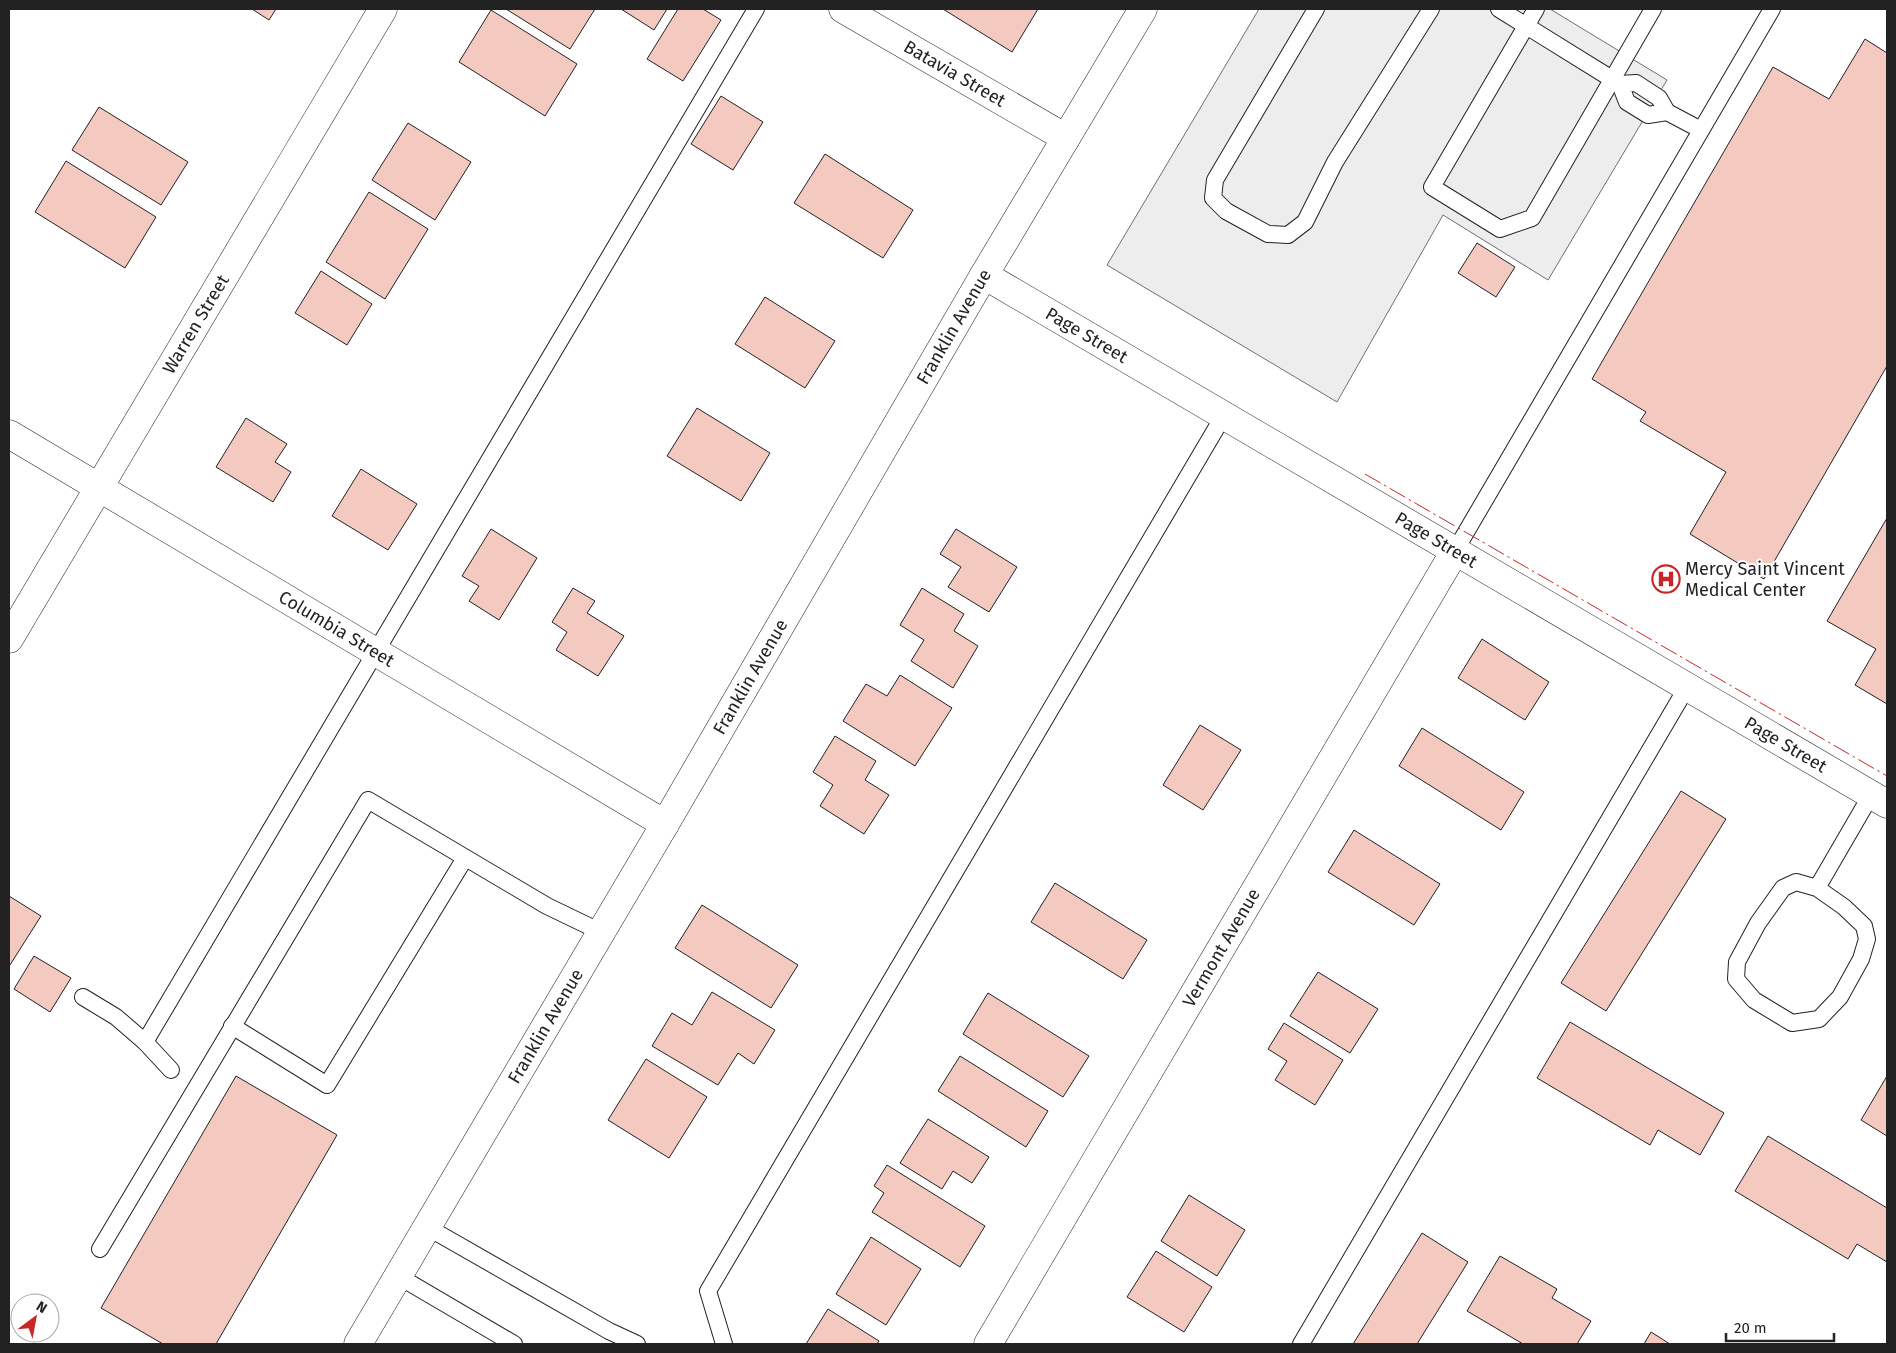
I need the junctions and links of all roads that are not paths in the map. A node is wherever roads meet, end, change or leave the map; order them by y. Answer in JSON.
{"nodes":[{"id":1,"x":382,"y":9,"type":"edge"},
{"id":2,"x":756,"y":9,"type":"edge"},
{"id":3,"x":842,"y":9,"type":"edge"},
{"id":4,"x":1143,"y":9,"type":"edge"},
{"id":5,"x":1316,"y":9,"type":"edge"},
{"id":6,"x":1430,"y":9,"type":"edge"},
{"id":7,"x":1499,"y":9,"type":"edge"},
{"id":8,"x":1536,"y":9,"type":"edge"},
{"id":9,"x":1653,"y":9,"type":"edge"},
{"id":10,"x":1772,"y":9,"type":"edge"},
{"id":11,"x":1526,"y":25,"type":"junction"},
{"id":12,"x":1616,"y":82,"type":"junction"},
{"id":13,"x":1701,"y":130,"type":"junction"},
{"id":14,"x":1066,"y":138,"type":"junction"},
{"id":15,"x":984,"y":275,"type":"junction"},
{"id":16,"x":1224,"y":415,"type":"junction"},
{"id":17,"x":9,"y":434,"type":"edge"},
{"id":18,"x":99,"y":487,"type":"junction"},
{"id":19,"x":1455,"y":551,"type":"junction"},
{"id":20,"x":9,"y":639,"type":"edge"},
{"id":21,"x":376,"y":652,"type":"junction"},
{"id":22,"x":1687,"y":687,"type":"junction"},
{"id":23,"x":1879,"y":800,"type":"edge"},
{"id":24,"x":665,"y":824,"type":"junction"},
{"id":25,"x":465,"y":858,"type":"junction"},
{"id":26,"x":1817,"y":888,"type":"junction"},
{"id":27,"x":601,"y":932,"type":"junction"},
{"id":28,"x":83,"y":997,"type":"dead end"},
{"id":29,"x":232,"y":1026,"type":"junction"},
{"id":30,"x":145,"y":1042,"type":"junction"},
{"id":31,"x":171,"y":1070,"type":"dead end"},
{"id":32,"x":427,"y":1227,"type":"junction"},
{"id":33,"x":100,"y":1249,"type":"dead end"},
{"id":34,"x":398,"y":1276,"type":"junction"},
{"id":35,"x":358,"y":1344,"type":"edge"},
{"id":36,"x":514,"y":1344,"type":"edge"},
{"id":37,"x":637,"y":1344,"type":"edge"},
{"id":38,"x":724,"y":1344,"type":"edge"},
{"id":39,"x":988,"y":1344,"type":"edge"},
{"id":40,"x":1301,"y":1344,"type":"edge"}],
"edges":[{"from":1,"to":18,"type":"street","name":"Warren Street"},
{"from":2,"to":21,"type":"lane"},
{"from":3,"to":14,"type":"street","name":"Batavia Street"},
{"from":4,"to":14,"type":"street","name":"Franklin Avenue"},
{"from":5,"to":6,"type":"lane"},
{"from":7,"to":11,"type":"lane"},
{"from":8,"to":11,"type":"lane"},
{"from":9,"to":12,"type":"lane"},
{"from":10,"to":13,"type":"lane"},
{"from":11,"to":12,"type":"lane"},
{"from":11,"to":12,"type":"lane"},
{"from":12,"to":13,"type":"lane"},
{"from":13,"to":19,"type":"lane"},
{"from":14,"to":15,"type":"street","name":"Franklin Avenue"},
{"from":15,"to":16,"type":"street","name":"Page Street"},
{"from":15,"to":24,"type":"street","name":"Franklin Avenue"},
{"from":16,"to":19,"type":"street","name":"Page Street"},
{"from":16,"to":38,"type":"lane"},
{"from":17,"to":18,"type":"street","name":"Columbia Street"},
{"from":18,"to":20,"type":"street","name":"Warren Street"},
{"from":18,"to":21,"type":"street","name":"Columbia Street"},
{"from":19,"to":22,"type":"street","name":"Page Street"},
{"from":19,"to":39,"type":"street","name":"Vermont Avenue"},
{"from":21,"to":24,"type":"street","name":"Columbia Street"},
{"from":21,"to":30,"type":"lane"},
{"from":22,"to":23,"type":"street","name":"Page Street"},
{"from":22,"to":40,"type":"lane"},
{"from":23,"to":26,"type":"lane"},
{"from":24,"to":27,"type":"street","name":"Franklin Avenue"},
{"from":25,"to":27,"type":"lane"},
{"from":25,"to":29,"type":"lane"},
{"from":25,"to":29,"type":"lane"},
{"from":26,"to":26,"type":"lane"},
{"from":27,"to":32,"type":"street","name":"Franklin Avenue"},
{"from":28,"to":30,"type":"lane"},
{"from":29,"to":33,"type":"lane"},
{"from":30,"to":31,"type":"lane"},
{"from":32,"to":34,"type":"street","name":"Franklin Avenue"},
{"from":32,"to":37,"type":"lane"},
{"from":34,"to":35,"type":"street","name":"Franklin Avenue"},
{"from":34,"to":36,"type":"lane"}]}
